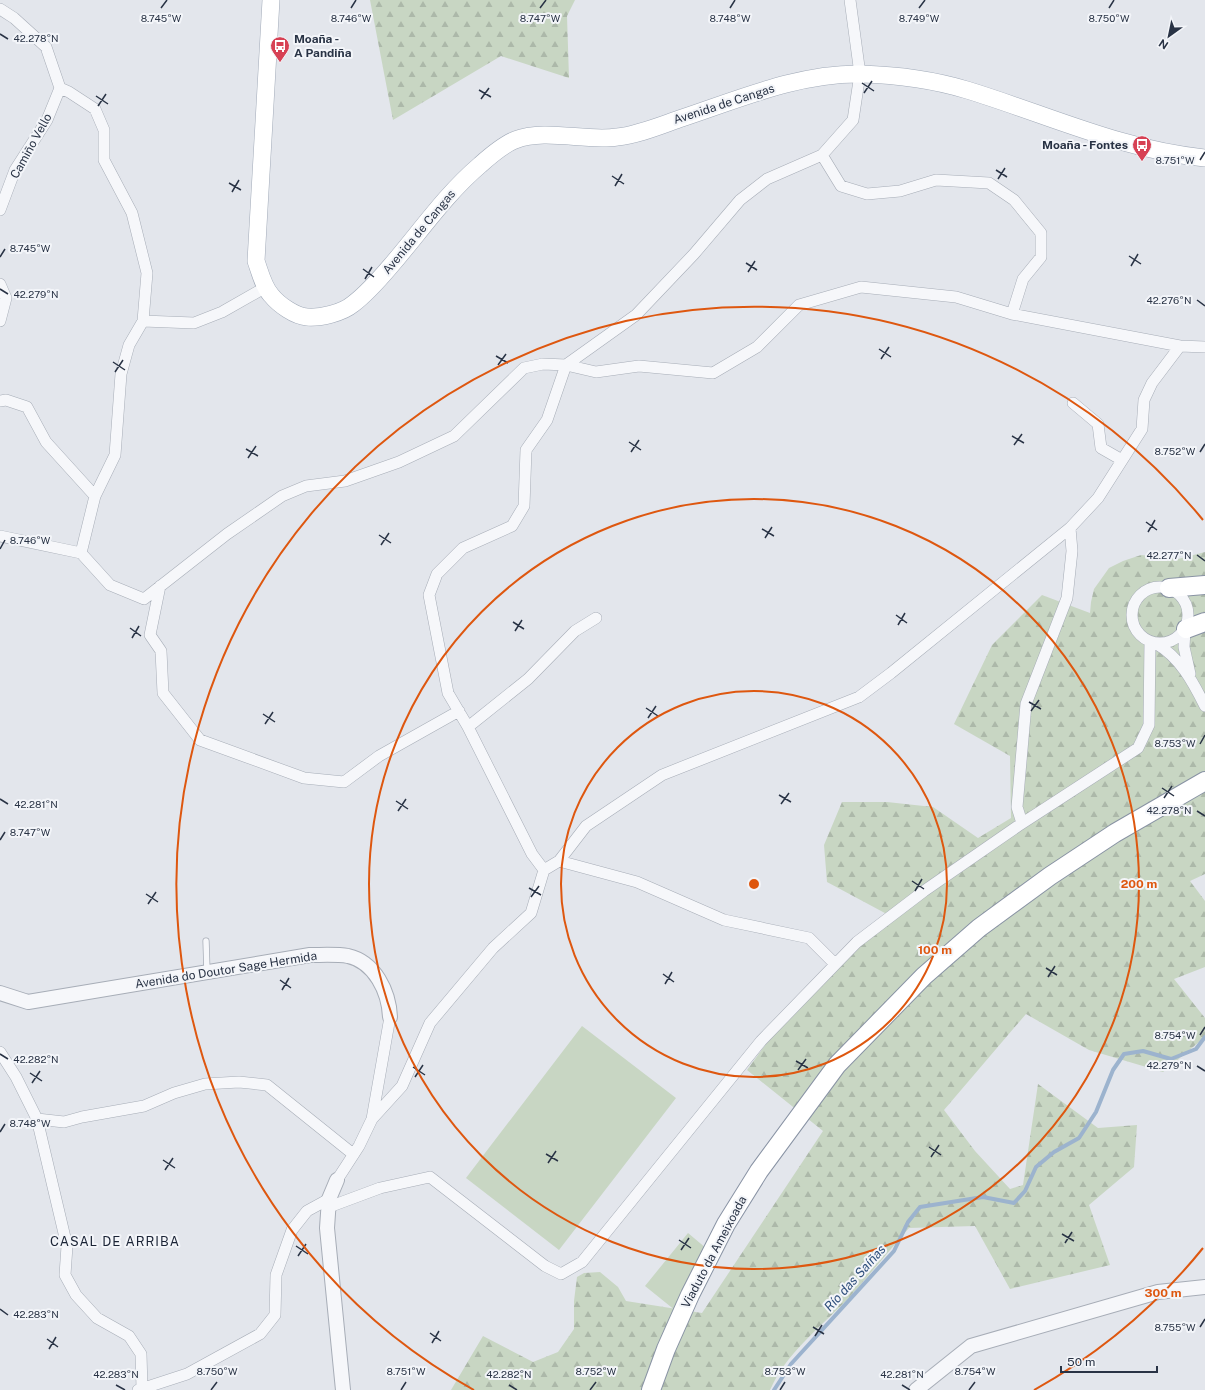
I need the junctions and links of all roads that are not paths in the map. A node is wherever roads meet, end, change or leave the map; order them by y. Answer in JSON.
{"nodes":[{"id":1,"x":271,"y":0,"type":"edge"},
{"id":2,"x":850,"y":0,"type":"edge"},
{"id":3,"x":0,"y":9,"type":"edge"},
{"id":4,"x":860,"y":74,"type":"junction"},
{"id":5,"x":60,"y":88,"type":"junction"},
{"id":6,"x":822,"y":156,"type":"junction"},
{"id":7,"x":1205,"y":158,"type":"edge"},
{"id":8,"x":0,"y":210,"type":"edge"},
{"id":9,"x":0,"y":284,"type":"edge"},
{"id":10,"x":266,"y":287,"type":"junction"},
{"id":11,"x":1012,"y":314,"type":"junction"},
{"id":12,"x":0,"y":321,"type":"edge"},
{"id":13,"x":143,"y":321,"type":"junction"},
{"id":14,"x":1180,"y":346,"type":"junction"},
{"id":15,"x":1205,"y":347,"type":"edge"},
{"id":16,"x":566,"y":365,"type":"junction"},
{"id":17,"x":0,"y":401,"type":"edge"},
{"id":18,"x":1073,"y":403,"type":"dead end"},
{"id":19,"x":1122,"y":460,"type":"junction"},
{"id":20,"x":95,"y":496,"type":"junction"},
{"id":21,"x":1070,"y":528,"type":"junction"},
{"id":22,"x":0,"y":536,"type":"edge"},
{"id":23,"x":82,"y":553,"type":"junction"},
{"id":24,"x":1205,"y":585,"type":"edge"},
{"id":25,"x":160,"y":586,"type":"junction"},
{"id":26,"x":1169,"y":588,"type":"junction"},
{"id":27,"x":596,"y":618,"type":"dead end"},
{"id":28,"x":1205,"y":622,"type":"edge"},
{"id":29,"x":1185,"y":630,"type":"junction"},
{"id":30,"x":1153,"y":642,"type":"junction"},
{"id":31,"x":1191,"y":679,"type":"junction"},
{"id":32,"x":1205,"y":706,"type":"edge"},
{"id":33,"x":459,"y":711,"type":"junction"},
{"id":34,"x":468,"y":726,"type":"junction"},
{"id":35,"x":1205,"y":781,"type":"edge"},
{"id":36,"x":1205,"y":787,"type":"edge"},
{"id":37,"x":1166,"y":804,"type":"junction"},
{"id":38,"x":1022,"y":823,"type":"junction"},
{"id":39,"x":559,"y":861,"type":"junction"},
{"id":40,"x":544,"y":870,"type":"junction"},
{"id":41,"x":206,"y":941,"type":"dead end"},
{"id":42,"x":835,"y":964,"type":"junction"},
{"id":43,"x":206,"y":972,"type":"junction"},
{"id":44,"x":0,"y":993,"type":"edge"},
{"id":45,"x":390,"y":1016,"type":"joint"},
{"id":46,"x":0,"y":1052,"type":"edge"},
{"id":47,"x":37,"y":1119,"type":"junction"},
{"id":48,"x":372,"y":1119,"type":"junction"},
{"id":49,"x":353,"y":1154,"type":"junction"},
{"id":50,"x":337,"y":1180,"type":"joint"},
{"id":51,"x":329,"y":1203,"type":"junction"},
{"id":52,"x":1205,"y":1287,"type":"edge"},
{"id":53,"x":140,"y":1389,"type":"edge"},
{"id":54,"x":343,"y":1390,"type":"edge"},
{"id":55,"x":651,"y":1390,"type":"edge"},
{"id":56,"x":916,"y":1390,"type":"edge"}],
"edges":[{"from":1,"to":10,"type":"main road","name":"Avenida de Cangas"},
{"from":2,"to":4,"type":"street"},
{"from":3,"to":5,"type":"street"},
{"from":4,"to":6,"type":"street"},
{"from":4,"to":7,"type":"main road","name":"Avenida de Cangas"},
{"from":4,"to":10,"type":"main road","name":"Avenida de Cangas"},
{"from":5,"to":8,"type":"street","name":"Camiño Vello"},
{"from":5,"to":13,"type":"street"},
{"from":6,"to":11,"type":"street"},
{"from":6,"to":16,"type":"street"},
{"from":9,"to":12,"type":"street"},
{"from":10,"to":13,"type":"street"},
{"from":11,"to":14,"type":"street"},
{"from":11,"to":16,"type":"street"},
{"from":13,"to":20,"type":"street"},
{"from":14,"to":15,"type":"street"},
{"from":14,"to":19,"type":"street"},
{"from":16,"to":25,"type":"street"},
{"from":16,"to":33,"type":"street"},
{"from":17,"to":20,"type":"street"},
{"from":18,"to":19,"type":"street"},
{"from":19,"to":21,"type":"street"},
{"from":20,"to":23,"type":"street"},
{"from":21,"to":38,"type":"street"},
{"from":21,"to":39,"type":"street"},
{"from":22,"to":23,"type":"street"},
{"from":23,"to":25,"type":"street"},
{"from":24,"to":26,"type":"highway"},
{"from":25,"to":33,"type":"street"},
{"from":26,"to":29,"type":"street"},
{"from":26,"to":30,"type":"street"},
{"from":27,"to":34,"type":"street"},
{"from":28,"to":29,"type":"highway"},
{"from":29,"to":30,"type":"street"},
{"from":29,"to":31,"type":"street"},
{"from":30,"to":31,"type":"street"},
{"from":30,"to":38,"type":"street"},
{"from":31,"to":32,"type":"street"},
{"from":33,"to":34,"type":"street"},
{"from":34,"to":40,"type":"street"},
{"from":35,"to":37,"type":"highway"},
{"from":36,"to":37,"type":"highway"},
{"from":37,"to":55,"type":"highway","name":"Viaduto da Ameixoada"},
{"from":38,"to":42,"type":"street"},
{"from":39,"to":40,"type":"street"},
{"from":39,"to":42,"type":"street"},
{"from":40,"to":48,"type":"street"},
{"from":41,"to":43,"type":"lane"},
{"from":42,"to":51,"type":"street"},
{"from":43,"to":44,"type":"street","name":"Avenida do Doutor Sage Hermida"},
{"from":43,"to":45,"type":"street","name":"Avenida do Doutor Sage Hermida"},
{"from":45,"to":48,"type":"street","name":"Avenida do Doutor Sage Hermida"},
{"from":46,"to":47,"type":"street"},
{"from":47,"to":49,"type":"street"},
{"from":47,"to":53,"type":"street"},
{"from":48,"to":49,"type":"street","name":"Avenida do Doutor Sage Hermida"},
{"from":49,"to":50,"type":"street","name":"Avenida do Doutor Sage Hermida"},
{"from":50,"to":51,"type":"street","name":"Avenida do Doutor Sage Hermida"},
{"from":51,"to":53,"type":"street"},
{"from":51,"to":54,"type":"street","name":"Avenida do Doutor Sage Hermida"},
{"from":52,"to":56,"type":"street"}]}
